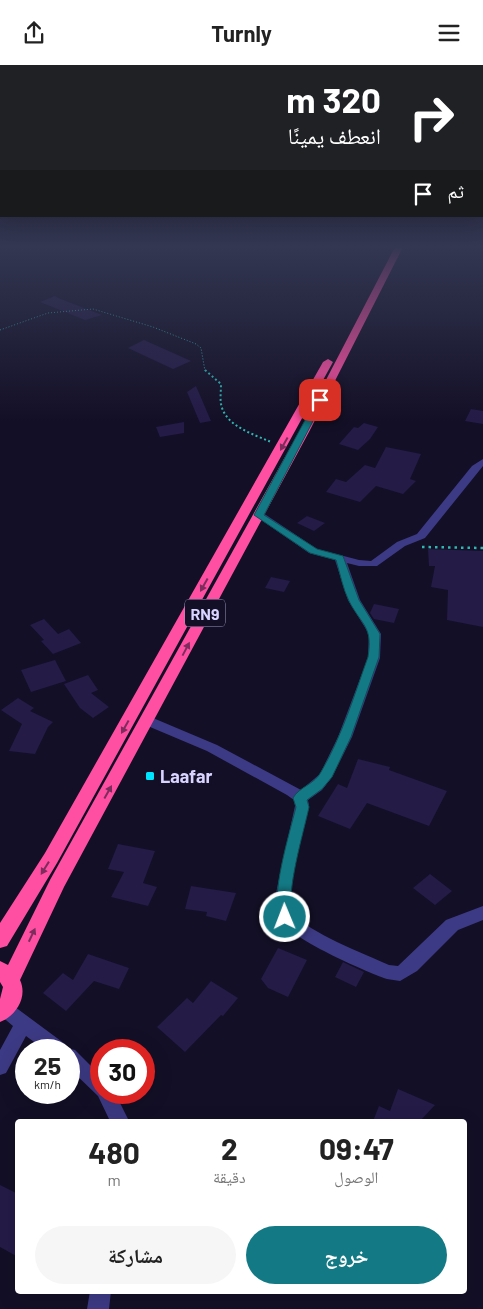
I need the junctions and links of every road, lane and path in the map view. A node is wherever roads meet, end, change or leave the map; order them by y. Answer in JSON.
{"nodes":[{"id":1,"x":359,"y":305,"type":"edge"},
{"id":2,"x":367,"y":305,"type":"edge"},
{"id":3,"x":0,"y":330,"type":"edge"},
{"id":4,"x":282,"y":447,"type":"junction"},
{"id":5,"x":483,"y":462,"type":"edge"},
{"id":6,"x":259,"y":515,"type":"junction"},
{"id":7,"x":398,"y":546,"type":"junction"},
{"id":8,"x":483,"y":548,"type":"edge"},
{"id":9,"x":340,"y":558,"type":"junction"},
{"id":10,"x":148,"y":721,"type":"junction"},
{"id":11,"x":300,"y":798,"type":"junction"},
{"id":12,"x":483,"y":913,"type":"edge"},
{"id":13,"x":0,"y":940,"type":"edge"},
{"id":14,"x":5,"y":975,"type":"edge"},
{"id":15,"x":3,"y":1011,"type":"edge"},
{"id":16,"x":24,"y":1023,"type":"junction"},
{"id":17,"x":45,"y":1039,"type":"edge"},
{"id":18,"x":0,"y":1067,"type":"edge"},
{"id":19,"x":80,"y":1067,"type":"edge"},
{"id":20,"x":90,"y":1077,"type":"edge"},
{"id":21,"x":112,"y":1104,"type":"edge"},
{"id":22,"x":119,"y":1119,"type":"edge"},
{"id":23,"x":100,"y":1294,"type":"edge"},
{"id":24,"x":98,"y":1309,"type":"edge"}],
"edges":[{"from":1,"to":4,"type":"highway","number":"RN9","one_way":true},
{"from":2,"to":6,"type":"highway","number":"RN9"},
{"from":3,"to":4,"type":"path"},
{"from":4,"to":13,"type":"highway","number":"RN9","one_way":true},
{"from":5,"to":7,"type":"street"},
{"from":6,"to":9,"type":"street"},
{"from":10,"to":6,"type":"highway","number":"RN9","one_way":true},
{"from":7,"to":8,"type":"path"},
{"from":7,"to":9,"type":"street"},
{"from":9,"to":11,"type":"street"},
{"from":10,"to":11,"type":"street"},
{"from":14,"to":10,"type":"highway","number":"RN9","one_way":true},
{"from":11,"to":12,"type":"street"},
{"from":14,"to":15,"type":"highway","number":"RN9"},
{"from":15,"to":16,"type":"street"},
{"from":16,"to":17,"type":"street"},
{"from":16,"to":18,"type":"street"},
{"from":19,"to":20,"type":"street"},
{"from":21,"to":22,"type":"street"},
{"from":23,"to":24,"type":"street"}]}
